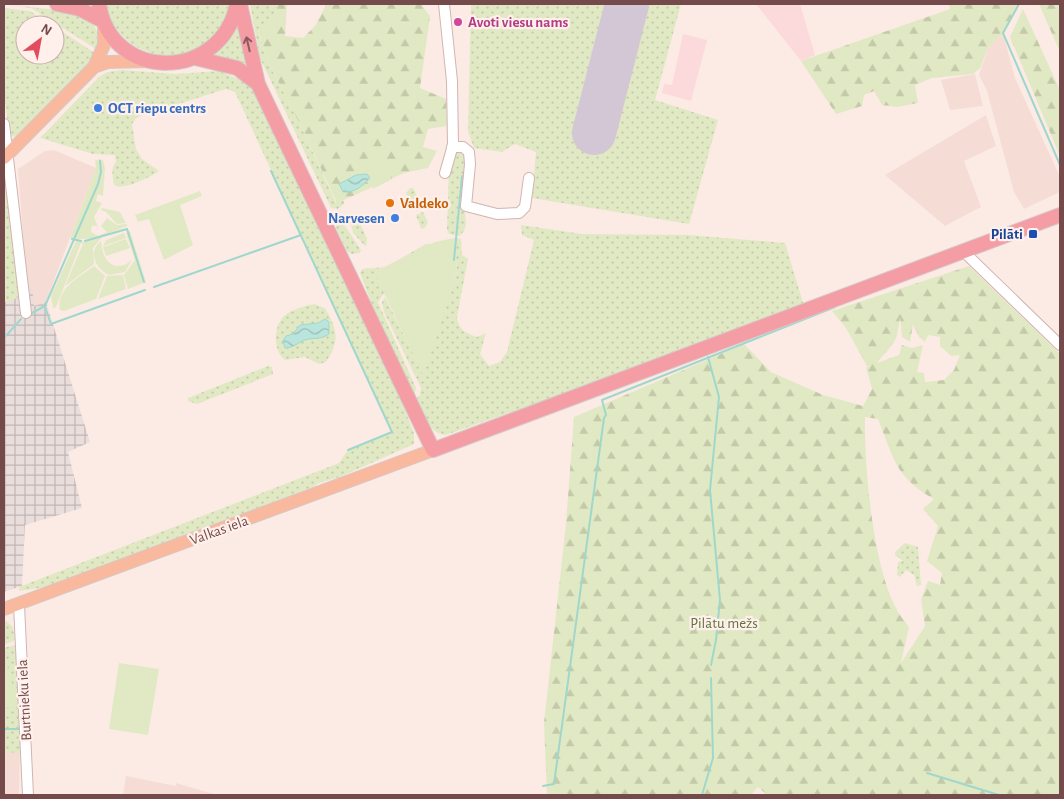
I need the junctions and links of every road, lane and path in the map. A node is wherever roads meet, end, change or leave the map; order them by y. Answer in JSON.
{"nodes":[{"id":1,"x":57,"y":4,"type":"edge"},
{"id":2,"x":99,"y":4,"type":"edge"},
{"id":3,"x":238,"y":4,"type":"edge"},
{"id":4,"x":444,"y":4,"type":"edge"},
{"id":5,"x":104,"y":22,"type":"junction"},
{"id":6,"x":195,"y":58,"type":"junction"},
{"id":7,"x":150,"y":61,"type":"junction"},
{"id":8,"x":94,"y":67,"type":"junction"},
{"id":9,"x":258,"y":84,"type":"junction"},
{"id":10,"x":4,"y":124,"type":"edge"},
{"id":11,"x":452,"y":147,"type":"junction"},
{"id":12,"x":6,"y":156,"type":"edge"},
{"id":13,"x":445,"y":173,"type":"dead end"},
{"id":14,"x":529,"y":178,"type":"dead end"},
{"id":15,"x":1060,"y":215,"type":"edge"},
{"id":16,"x":964,"y":252,"type":"junction"},
{"id":17,"x":26,"y":313,"type":"dead end"},
{"id":18,"x":1060,"y":346,"type":"edge"},
{"id":19,"x":433,"y":450,"type":"junction"},
{"id":20,"x":19,"y":605,"type":"junction"},
{"id":21,"x":4,"y":609,"type":"edge"},
{"id":22,"x":28,"y":795,"type":"edge"}],
"edges":[{"from":1,"to":5,"type":"highway"},
{"from":2,"to":5,"type":"highway"},
{"from":3,"to":6,"type":"highway"},
{"from":9,"to":3,"type":"highway","one_way":true},
{"from":4,"to":11,"type":"street"},
{"from":5,"to":7,"type":"highway"},
{"from":5,"to":8,"type":"main road"},
{"from":6,"to":7,"type":"highway"},
{"from":6,"to":9,"type":"highway"},
{"from":7,"to":8,"type":"main road"},
{"from":8,"to":12,"type":"main road"},
{"from":9,"to":19,"type":"highway"},
{"from":10,"to":12,"type":"street"},
{"from":11,"to":13,"type":"street"},
{"from":11,"to":14,"type":"street"},
{"from":12,"to":17,"type":"street"},
{"from":15,"to":16,"type":"highway"},
{"from":16,"to":18,"type":"street"},
{"from":16,"to":19,"type":"highway"},
{"from":19,"to":20,"type":"main road","name":"Valkas iela"},
{"from":20,"to":21,"type":"main road","name":"Valkas iela"},
{"from":20,"to":22,"type":"street","name":"Burtnieku iela"}]}
